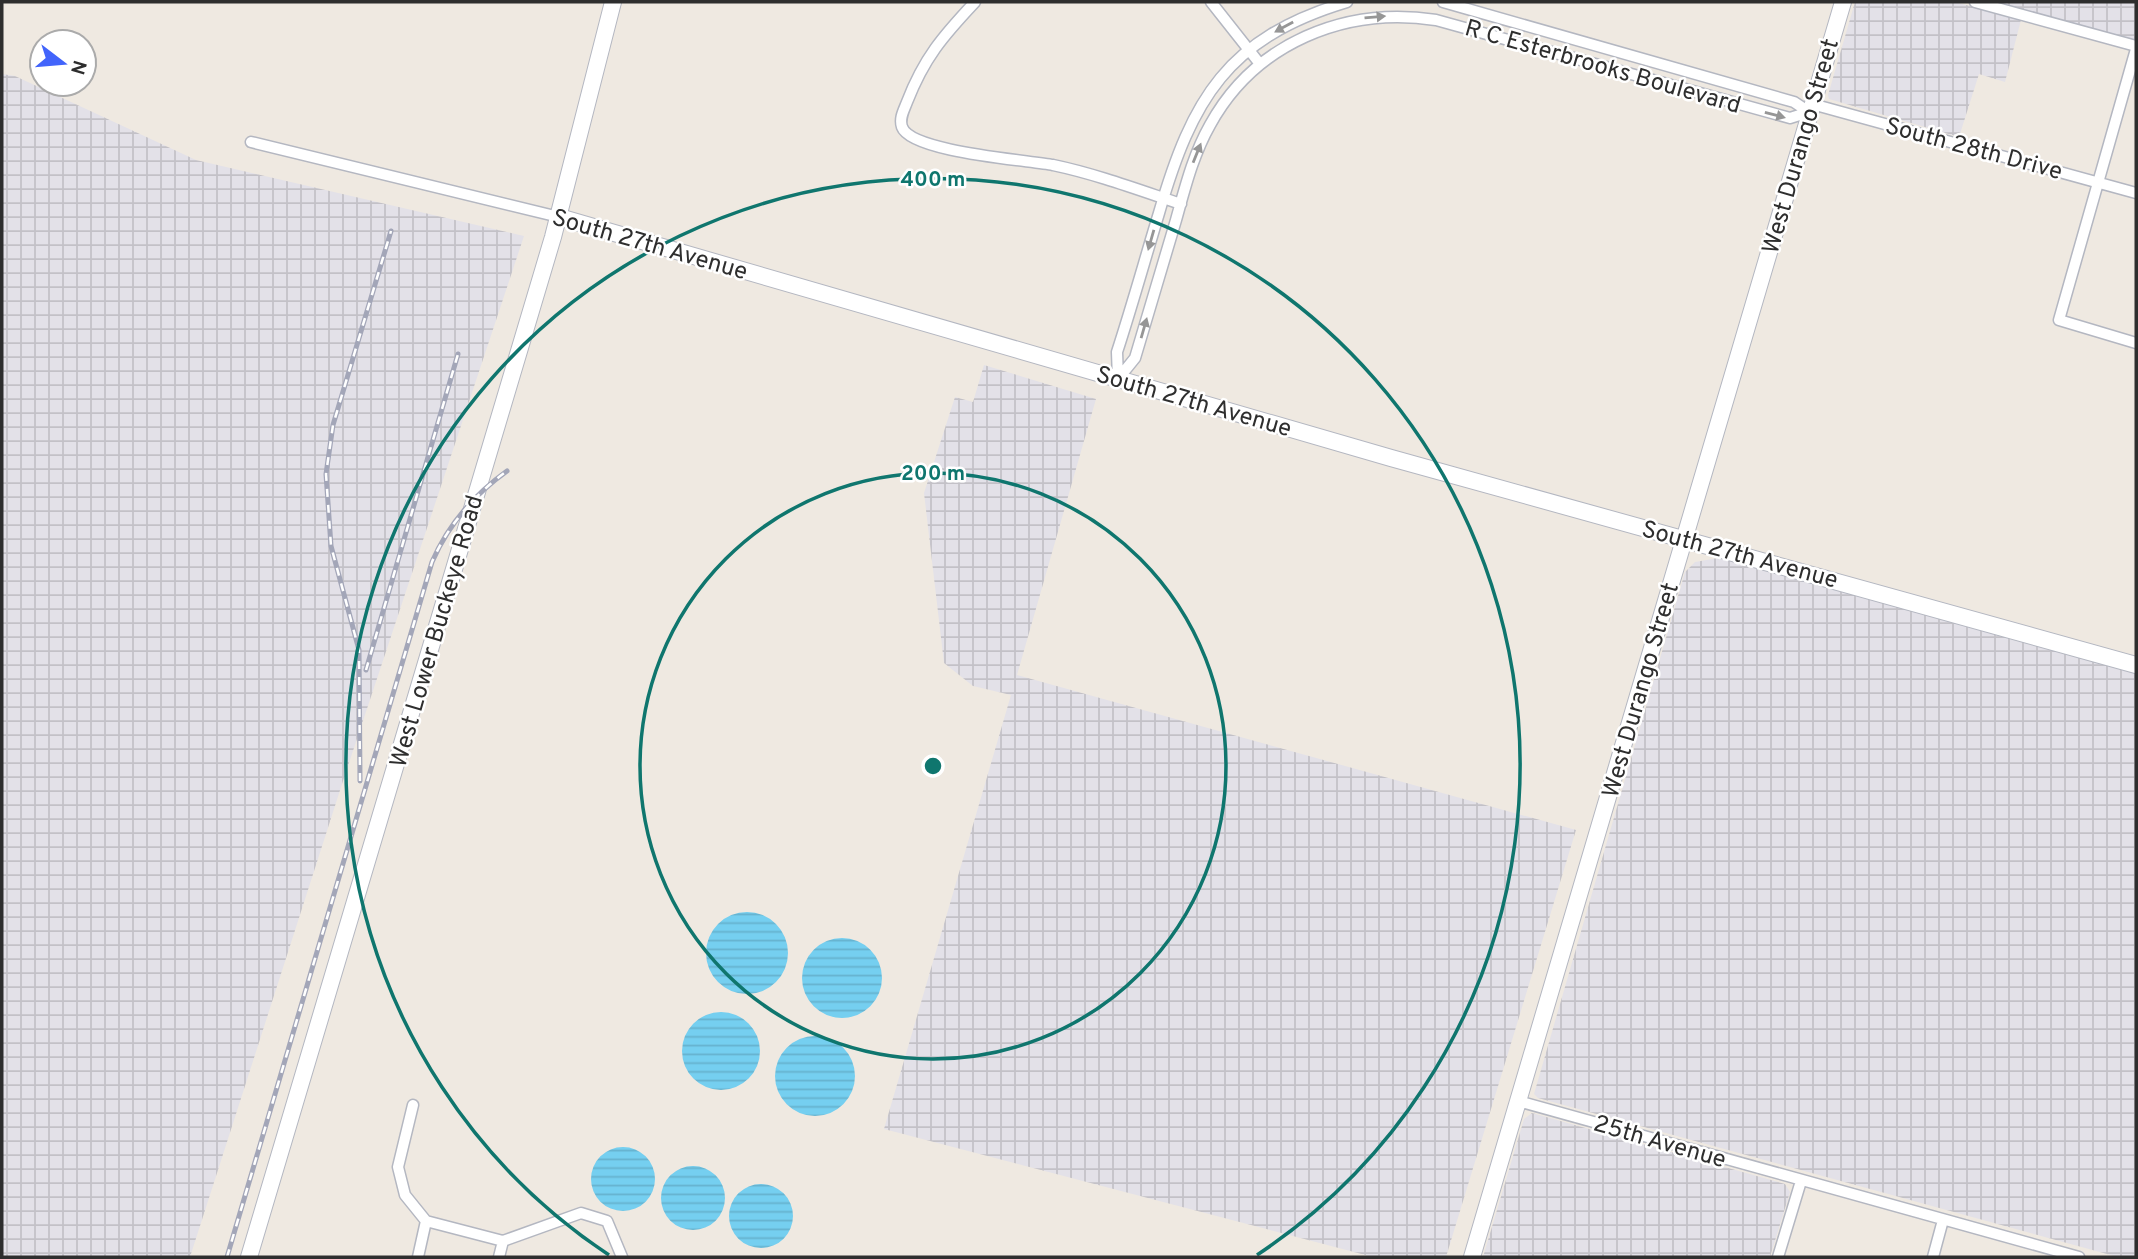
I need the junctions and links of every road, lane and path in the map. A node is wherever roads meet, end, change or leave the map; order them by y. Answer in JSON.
{"nodes":[{"id":1,"x":612,"y":2,"type":"edge"},
{"id":2,"x":975,"y":2,"type":"edge"},
{"id":3,"x":1211,"y":2,"type":"edge"},
{"id":4,"x":1347,"y":2,"type":"edge"},
{"id":5,"x":1443,"y":2,"type":"edge"},
{"id":6,"x":1843,"y":2,"type":"edge"},
{"id":7,"x":1975,"y":2,"type":"edge"},
{"id":8,"x":2136,"y":47,"type":"edge"},
{"id":9,"x":1249,"y":49,"type":"junction"},
{"id":10,"x":1260,"y":64,"type":"junction"},
{"id":11,"x":1810,"y":108,"type":"junction"},
{"id":12,"x":251,"y":142,"type":"dead end"},
{"id":13,"x":2097,"y":182,"type":"junction"},
{"id":14,"x":2136,"y":193,"type":"edge"},
{"id":15,"x":1163,"y":198,"type":"junction"},
{"id":16,"x":1181,"y":204,"type":"junction"},
{"id":17,"x":559,"y":217,"type":"junction"},
{"id":18,"x":2136,"y":343,"type":"edge"},
{"id":19,"x":1118,"y":379,"type":"junction"},
{"id":20,"x":1685,"y":539,"type":"junction"},
{"id":21,"x":2136,"y":665,"type":"edge"},
{"id":22,"x":1518,"y":1101,"type":"junction"},
{"id":23,"x":414,"y":1105,"type":"dead end"},
{"id":24,"x":1801,"y":1181,"type":"junction"},
{"id":25,"x":1943,"y":1220,"type":"junction"},
{"id":26,"x":426,"y":1221,"type":"junction"},
{"id":27,"x":503,"y":1241,"type":"junction"},
{"id":28,"x":249,"y":1257,"type":"edge"},
{"id":29,"x":418,"y":1257,"type":"edge"},
{"id":30,"x":499,"y":1257,"type":"edge"},
{"id":31,"x":622,"y":1257,"type":"edge"},
{"id":32,"x":1472,"y":1257,"type":"edge"},
{"id":33,"x":1778,"y":1257,"type":"edge"},
{"id":34,"x":1933,"y":1257,"type":"edge"},
{"id":35,"x":2079,"y":1257,"type":"edge"}],
"edges":[{"from":1,"to":17,"type":"main road","name":"West Lower Buckeye Road"},
{"from":2,"to":15,"type":"street"},
{"from":3,"to":9,"type":"street"},
{"from":4,"to":9,"type":"street","one_way":true},
{"from":5,"to":11,"type":"street","name":"R C Esterbrooks Boulevard"},
{"from":6,"to":11,"type":"main road","name":"West Durango Street"},
{"from":7,"to":8,"type":"street"},
{"from":8,"to":13,"type":"street"},
{"from":9,"to":10,"type":"street"},
{"from":9,"to":15,"type":"street"},
{"from":10,"to":11,"type":"street","name":"R C Esterbrooks Boulevard","one_way":true},
{"from":16,"to":10,"type":"street","name":"R C Esterbrooks Boulevard","one_way":true},
{"from":11,"to":13,"type":"street","name":"South 28th Drive"},
{"from":11,"to":20,"type":"main road","name":"West Durango Street"},
{"from":12,"to":17,"type":"street","name":"South 27th Avenue"},
{"from":13,"to":14,"type":"street","name":"South 28th Drive"},
{"from":13,"to":18,"type":"street"},
{"from":15,"to":16,"type":"street"},
{"from":15,"to":19,"type":"street","one_way":true},
{"from":19,"to":16,"type":"street","name":"R C Esterbrooks Boulevard","one_way":true},
{"from":17,"to":19,"type":"main road","name":"South 27th Avenue"},
{"from":17,"to":28,"type":"main road","name":"West Lower Buckeye Road"},
{"from":19,"to":20,"type":"main road","name":"South 27th Avenue"},
{"from":20,"to":21,"type":"main road","name":"South 27th Avenue"},
{"from":20,"to":22,"type":"main road","name":"West Durango Street"},
{"from":22,"to":24,"type":"street","name":"25th Avenue"},
{"from":22,"to":32,"type":"main road","name":"West Durango Street"},
{"from":23,"to":26,"type":"street"},
{"from":24,"to":25,"type":"street","name":"25th Avenue"},
{"from":24,"to":33,"type":"street"},
{"from":25,"to":34,"type":"street"},
{"from":25,"to":35,"type":"street","name":"25th Avenue"},
{"from":26,"to":27,"type":"street"},
{"from":26,"to":29,"type":"street"},
{"from":27,"to":30,"type":"street"},
{"from":27,"to":31,"type":"street"}]}
